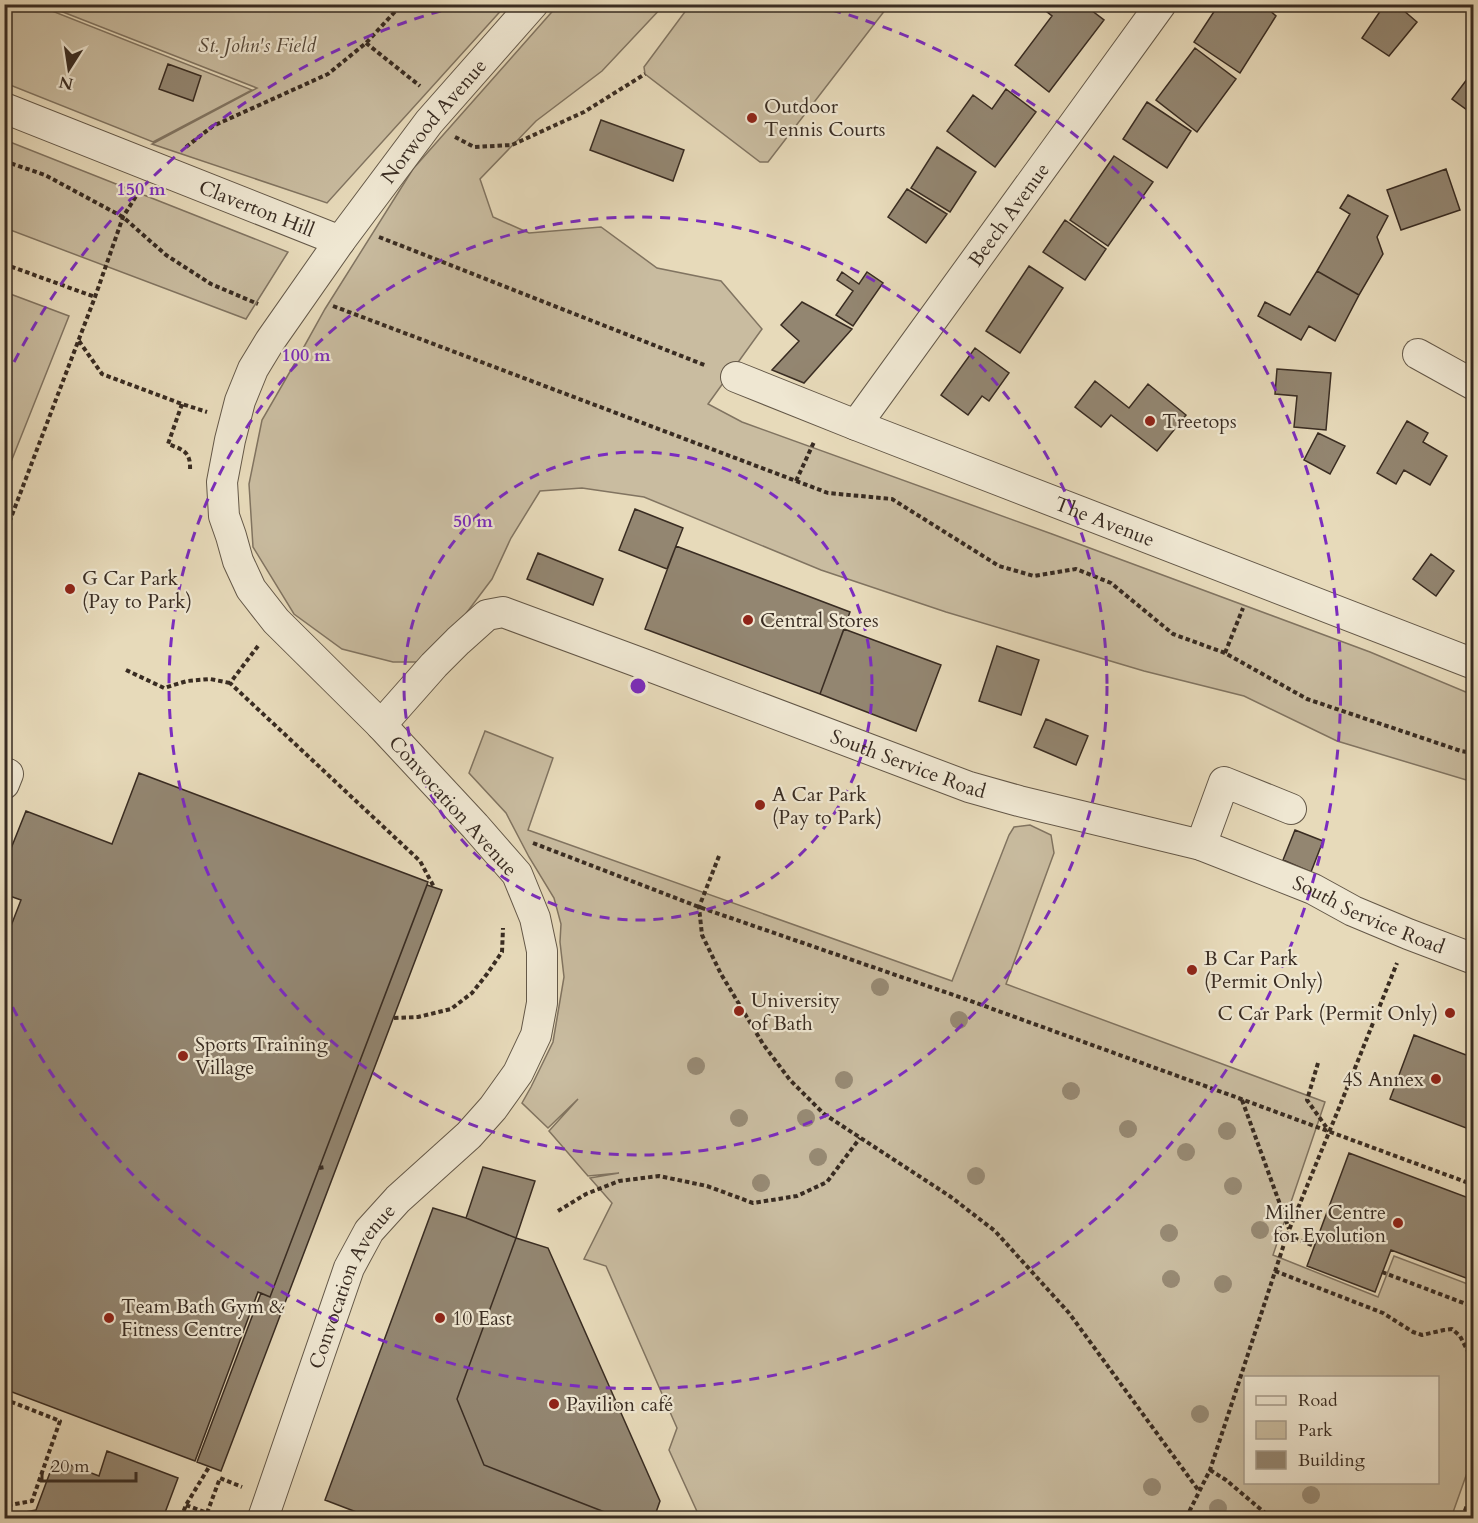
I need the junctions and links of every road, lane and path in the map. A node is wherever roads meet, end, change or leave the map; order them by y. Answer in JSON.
{"nodes":[{"id":1,"x":402,"y":4,"type":"edge"},
{"id":2,"x":533,"y":4,"type":"edge"},
{"id":3,"x":1161,"y":4,"type":"edge"},
{"id":4,"x":366,"y":44,"type":"junction"},
{"id":5,"x":645,"y":74,"type":"dead end"},
{"id":6,"x":4,"y":108,"type":"edge"},
{"id":7,"x":429,"y":122,"type":"junction"},
{"id":8,"x":4,"y":161,"type":"edge"},
{"id":9,"x":158,"y":168,"type":"junction"},
{"id":10,"x":123,"y":217,"type":"junction"},
{"id":11,"x":346,"y":233,"type":"junction"},
{"id":12,"x":4,"y":264,"type":"edge"},
{"id":13,"x":302,"y":294,"type":"junction"},
{"id":14,"x":95,"y":297,"type":"junction"},
{"id":15,"x":249,"y":301,"type":"dead end"},
{"id":16,"x":79,"y":341,"type":"junction"},
{"id":17,"x":1418,"y":354,"type":"dead end"},
{"id":18,"x":736,"y":377,"type":"joint"},
{"id":19,"x":1473,"y":385,"type":"edge"},
{"id":20,"x":182,"y":405,"type":"dead end"},
{"id":21,"x":827,"y":414,"type":"junction"},
{"id":22,"x":856,"y":425,"type":"junction"},
{"id":23,"x":795,"y":481,"type":"junction"},
{"id":24,"x":4,"y":536,"type":"edge"},
{"id":25,"x":1253,"y":579,"type":"junction"},
{"id":26,"x":262,"y":640,"type":"dead end"},
{"id":27,"x":1225,"y":653,"type":"junction"},
{"id":28,"x":1473,"y":664,"type":"edge"},
{"id":29,"x":126,"y":670,"type":"dead end"},
{"id":30,"x":230,"y":683,"type":"junction"},
{"id":31,"x":381,"y":725,"type":"junction"},
{"id":32,"x":1473,"y":753,"type":"edge"},
{"id":33,"x":1292,"y":809,"type":"dead end"},
{"id":34,"x":525,"y":840,"type":"dead end"},
{"id":35,"x":1201,"y":846,"type":"junction"},
{"id":36,"x":719,"y":856,"type":"dead end"},
{"id":37,"x":434,"y":887,"type":"dead end"},
{"id":38,"x":699,"y":907,"type":"junction"},
{"id":39,"x":504,"y":924,"type":"dead end"},
{"id":40,"x":1408,"y":934,"type":"junction"},
{"id":41,"x":1473,"y":959,"type":"edge"},
{"id":42,"x":393,"y":1018,"type":"dead end"},
{"id":43,"x":1318,"y":1063,"type":"dead end"},
{"id":44,"x":1241,"y":1099,"type":"junction"},
{"id":45,"x":1329,"y":1132,"type":"junction"},
{"id":46,"x":860,"y":1138,"type":"junction"},
{"id":47,"x":325,"y":1167,"type":"dead end"},
{"id":48,"x":319,"y":1168,"type":"dead end"},
{"id":49,"x":1473,"y":1185,"type":"edge"},
{"id":50,"x":558,"y":1211,"type":"dead end"},
{"id":51,"x":1289,"y":1229,"type":"junction"},
{"id":52,"x":1287,"y":1235,"type":"junction"},
{"id":53,"x":1314,"y":1246,"type":"dead end"},
{"id":54,"x":1275,"y":1271,"type":"junction"},
{"id":55,"x":1382,"y":1272,"type":"dead end"},
{"id":56,"x":1473,"y":1307,"type":"edge"},
{"id":57,"x":1473,"y":1363,"type":"edge"},
{"id":58,"x":4,"y":1399,"type":"edge"},
{"id":59,"x":209,"y":1467,"type":"dead end"},
{"id":60,"x":1210,"y":1470,"type":"junction"},
{"id":61,"x":1473,"y":1488,"type":"edge"},
{"id":62,"x":1199,"y":1491,"type":"junction"},
{"id":63,"x":186,"y":1504,"type":"junction"},
{"id":64,"x":4,"y":1506,"type":"edge"},
{"id":65,"x":267,"y":1508,"type":"edge"},
{"id":66,"x":181,"y":1518,"type":"edge"},
{"id":67,"x":1186,"y":1518,"type":"edge"},
{"id":68,"x":1271,"y":1518,"type":"edge"},
{"id":69,"x":1462,"y":1518,"type":"edge"}],
"edges":[{"from":1,"to":4,"type":"path"},
{"from":2,"to":7,"type":"street","name":"Norwood Avenue"},
{"from":3,"to":22,"type":"street","name":"Beech Avenue"},
{"from":4,"to":7,"type":"path"},
{"from":4,"to":9,"type":"path"},
{"from":5,"to":7,"type":"path"},
{"from":6,"to":9,"type":"street","name":"Claverton Hill"},
{"from":7,"to":11,"type":"street","name":"Norwood Avenue"},
{"from":8,"to":10,"type":"path"},
{"from":9,"to":11,"type":"street","name":"Claverton Hill"},
{"from":10,"to":14,"type":"path"},
{"from":10,"to":15,"type":"path"},
{"from":11,"to":13,"type":"street","name":"Convocation Avenue"},
{"from":11,"to":18,"type":"path"},
{"from":12,"to":14,"type":"path"},
{"from":13,"to":23,"type":"path"},
{"from":13,"to":31,"type":"street","name":"Convocation Avenue"},
{"from":14,"to":16,"type":"path"},
{"from":16,"to":20,"type":"path"},
{"from":16,"to":24,"type":"path"},
{"from":17,"to":19,"type":"street"},
{"from":18,"to":21,"type":"street","name":"The Avenue"},
{"from":21,"to":22,"type":"street","name":"The Avenue"},
{"from":21,"to":23,"type":"path"},
{"from":22,"to":25,"type":"street","name":"The Avenue"},
{"from":23,"to":27,"type":"path"},
{"from":25,"to":27,"type":"path"},
{"from":25,"to":28,"type":"street","name":"The Avenue"},
{"from":26,"to":30,"type":"path"},
{"from":27,"to":32,"type":"path"},
{"from":29,"to":30,"type":"path"},
{"from":30,"to":37,"type":"path"},
{"from":31,"to":35,"type":"street","name":"South Service Road"},
{"from":31,"to":65,"type":"street","name":"Convocation Avenue"},
{"from":33,"to":35,"type":"street"},
{"from":34,"to":38,"type":"path"},
{"from":35,"to":40,"type":"street","name":"South Service Road"},
{"from":36,"to":38,"type":"path"},
{"from":38,"to":44,"type":"path"},
{"from":38,"to":46,"type":"path"},
{"from":39,"to":42,"type":"path"},
{"from":40,"to":41,"type":"street","name":"South Service Road"},
{"from":40,"to":45,"type":"path"},
{"from":43,"to":45,"type":"path"},
{"from":44,"to":45,"type":"path"},
{"from":44,"to":51,"type":"path"},
{"from":45,"to":49,"type":"path"},
{"from":45,"to":51,"type":"path"},
{"from":46,"to":50,"type":"path"},
{"from":46,"to":62,"type":"path"},
{"from":47,"to":48,"type":"path"},
{"from":51,"to":52,"type":"path"},
{"from":52,"to":53,"type":"path"},
{"from":52,"to":54,"type":"path"},
{"from":54,"to":57,"type":"path"},
{"from":54,"to":60,"type":"path"},
{"from":55,"to":56,"type":"path"},
{"from":58,"to":64,"type":"path"},
{"from":59,"to":63,"type":"path"},
{"from":60,"to":62,"type":"path"},
{"from":60,"to":68,"type":"path"},
{"from":61,"to":69,"type":"path"},
{"from":62,"to":67,"type":"path"},
{"from":63,"to":65,"type":"path"},
{"from":63,"to":66,"type":"path"}]}
